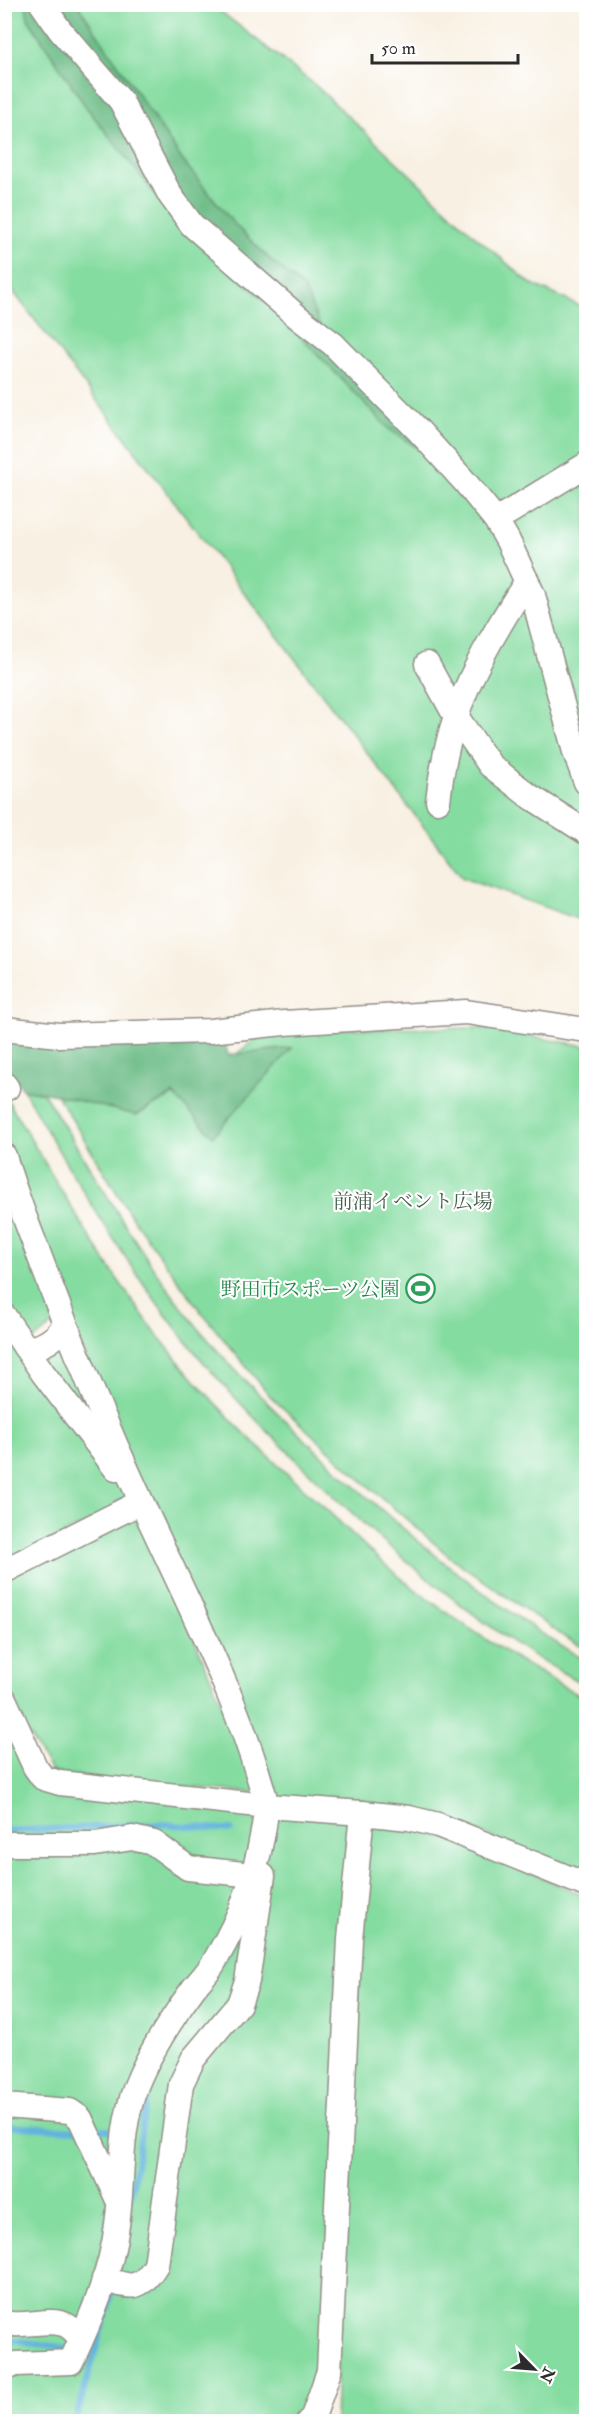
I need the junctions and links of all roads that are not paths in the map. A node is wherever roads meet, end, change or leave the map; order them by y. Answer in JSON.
{"nodes":[{"id":1,"x":44,"y":5,"type":"edge"},
{"id":2,"x":586,"y":465,"type":"edge"},
{"id":3,"x":496,"y":520,"type":"junction"},
{"id":4,"x":527,"y":581,"type":"junction"},
{"id":5,"x":428,"y":664,"type":"dead end"},
{"id":6,"x":455,"y":715,"type":"junction"},
{"id":7,"x":586,"y":782,"type":"edge"},
{"id":8,"x":438,"y":801,"type":"dead end"},
{"id":9,"x":586,"y":832,"type":"edge"},
{"id":10,"x":4,"y":1029,"type":"edge"},
{"id":11,"x":586,"y":1030,"type":"edge"},
{"id":12,"x":4,"y":1156,"type":"edge"},
{"id":13,"x":4,"y":1316,"type":"edge"},
{"id":14,"x":65,"y":1323,"type":"junction"},
{"id":15,"x":25,"y":1347,"type":"junction"},
{"id":16,"x":141,"y":1502,"type":"junction"},
{"id":17,"x":4,"y":1570,"type":"edge"},
{"id":18,"x":4,"y":1699,"type":"edge"},
{"id":19,"x":267,"y":1806,"type":"junction"},
{"id":20,"x":362,"y":1813,"type":"junction"},
{"id":21,"x":4,"y":1844,"type":"edge"},
{"id":22,"x":254,"y":1874,"type":"junction"},
{"id":23,"x":586,"y":1885,"type":"edge"},
{"id":24,"x":4,"y":2106,"type":"edge"},
{"id":25,"x":118,"y":2201,"type":"junction"},
{"id":26,"x":111,"y":2282,"type":"junction"},
{"id":27,"x":4,"y":2323,"type":"edge"},
{"id":28,"x":78,"y":2346,"type":"junction"},
{"id":29,"x":4,"y":2369,"type":"edge"},
{"id":30,"x":308,"y":2421,"type":"edge"}],
"edges":[{"from":1,"to":3,"type":"street"},
{"from":2,"to":3,"type":"street"},
{"from":3,"to":4,"type":"street"},
{"from":4,"to":6,"type":"street"},
{"from":4,"to":7,"type":"street"},
{"from":5,"to":6,"type":"street"},
{"from":6,"to":8,"type":"street"},
{"from":6,"to":9,"type":"street"},
{"from":10,"to":11,"type":"street"},
{"from":12,"to":14,"type":"street"},
{"from":13,"to":15,"type":"street"},
{"from":14,"to":15,"type":"street"},
{"from":14,"to":16,"type":"street"},
{"from":15,"to":16,"type":"street"},
{"from":16,"to":17,"type":"street"},
{"from":16,"to":19,"type":"street"},
{"from":18,"to":19,"type":"street"},
{"from":19,"to":20,"type":"street"},
{"from":19,"to":22,"type":"street"},
{"from":20,"to":23,"type":"street"},
{"from":20,"to":30,"type":"street"},
{"from":21,"to":22,"type":"street"},
{"from":22,"to":25,"type":"street"},
{"from":22,"to":26,"type":"street"},
{"from":24,"to":25,"type":"street"},
{"from":25,"to":26,"type":"street"},
{"from":26,"to":28,"type":"street"},
{"from":27,"to":28,"type":"street"},
{"from":28,"to":29,"type":"street"}]}
